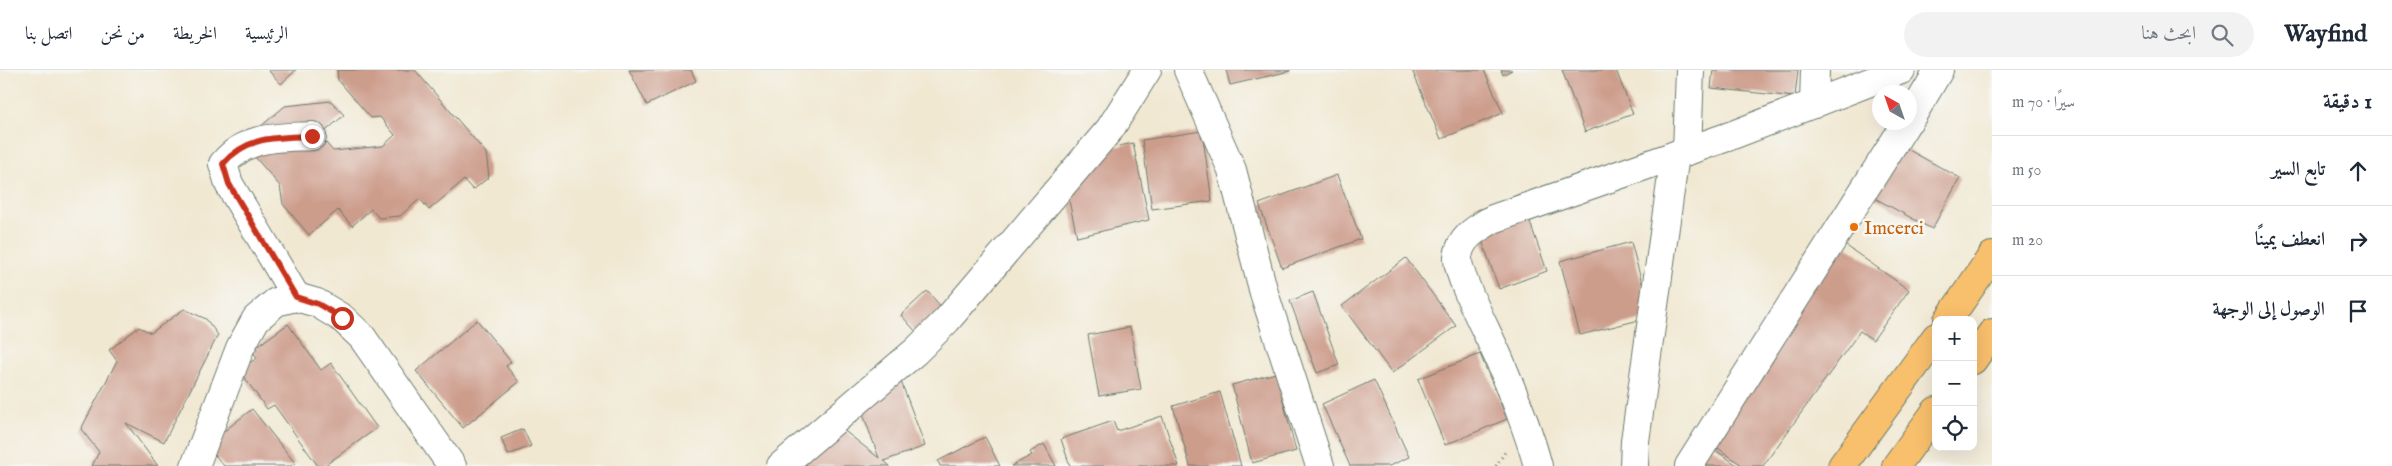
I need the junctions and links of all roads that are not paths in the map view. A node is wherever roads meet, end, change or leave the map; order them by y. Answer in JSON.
{"nodes":[{"id":1,"x":1147,"y":70,"type":"edge"},
{"id":2,"x":1188,"y":70,"type":"edge"},
{"id":3,"x":1690,"y":70,"type":"edge"},
{"id":4,"x":1815,"y":70,"type":"edge"},
{"id":5,"x":1901,"y":70,"type":"edge"},
{"id":6,"x":1940,"y":70,"type":"edge"},
{"id":7,"x":1814,"y":104,"type":"junction"},
{"id":8,"x":1917,"y":108,"type":"edge"},
{"id":9,"x":1902,"y":130,"type":"edge"},
{"id":10,"x":312,"y":136,"type":"dead end"},
{"id":11,"x":1681,"y":153,"type":"junction"},
{"id":12,"x":1992,"y":256,"type":"edge"},
{"id":13,"x":296,"y":297,"type":"junction"},
{"id":14,"x":1951,"y":316,"type":"edge"},
{"id":15,"x":1992,"y":333,"type":"edge"},
{"id":16,"x":1932,"y":342,"type":"edge"},
{"id":17,"x":1977,"y":354,"type":"edge"},
{"id":18,"x":1932,"y":417,"type":"edge"},
{"id":19,"x":195,"y":466,"type":"edge"},
{"id":20,"x":452,"y":466,"type":"edge"},
{"id":21,"x":781,"y":466,"type":"edge"},
{"id":22,"x":1320,"y":466,"type":"edge"},
{"id":23,"x":1538,"y":466,"type":"edge"},
{"id":24,"x":1634,"y":466,"type":"edge"},
{"id":25,"x":1689,"y":466,"type":"edge"},
{"id":26,"x":1842,"y":466,"type":"edge"},
{"id":27,"x":1896,"y":466,"type":"edge"}],
"edges":[{"from":1,"to":21,"type":"street"},
{"from":2,"to":22,"type":"street"},
{"from":3,"to":11,"type":"street"},
{"from":4,"to":7,"type":"street"},
{"from":5,"to":7,"type":"street"},
{"from":6,"to":8,"type":"street"},
{"from":7,"to":11,"type":"street"},
{"from":9,"to":25,"type":"street"},
{"from":10,"to":13,"type":"street"},
{"from":11,"to":23,"type":"street"},
{"from":11,"to":24,"type":"street"},
{"from":12,"to":14,"type":"main road"},
{"from":13,"to":19,"type":"street"},
{"from":13,"to":20,"type":"street"},
{"from":15,"to":17,"type":"main road"},
{"from":16,"to":26,"type":"main road"},
{"from":18,"to":27,"type":"main road"}]}
